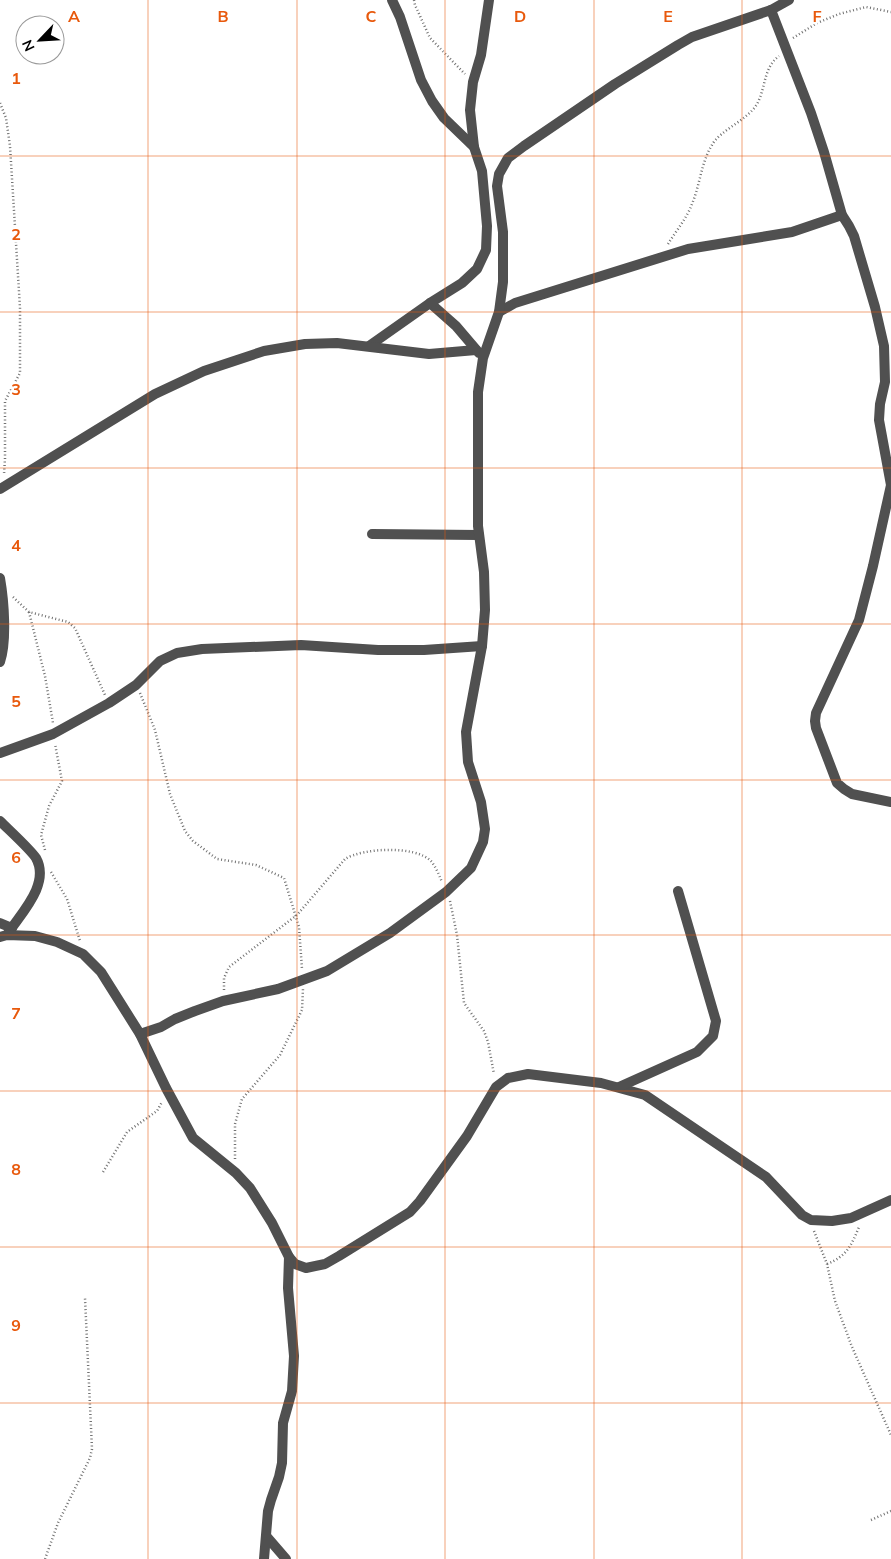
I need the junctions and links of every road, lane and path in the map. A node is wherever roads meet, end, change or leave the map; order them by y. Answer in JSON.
{"nodes":[{"id":1,"x":392,"y":0,"type":"edge"},
{"id":2,"x":414,"y":0,"type":"edge"},
{"id":3,"x":489,"y":0,"type":"edge"},
{"id":4,"x":789,"y":0,"type":"edge"},
{"id":5,"x":771,"y":10,"type":"junction"},
{"id":6,"x":891,"y":12,"type":"edge"},
{"id":7,"x":786,"y":47,"type":"junction"},
{"id":8,"x":473,"y":82,"type":"junction"},
{"id":9,"x":0,"y":103,"type":"edge"},
{"id":10,"x":474,"y":147,"type":"junction"},
{"id":11,"x":842,"y":215,"type":"junction"},
{"id":12,"x":659,"y":257,"type":"junction"},
{"id":13,"x":430,"y":303,"type":"junction"},
{"id":14,"x":499,"y":312,"type":"junction"},
{"id":15,"x":369,"y":346,"type":"junction"},
{"id":16,"x":480,"y":354,"type":"junction"},
{"id":17,"x":1,"y":489,"type":"edge"},
{"id":18,"x":372,"y":534,"type":"dead end"},
{"id":19,"x":479,"y":536,"type":"junction"},
{"id":20,"x":0,"y":579,"type":"edge"},
{"id":21,"x":29,"y":612,"type":"junction"},
{"id":22,"x":482,"y":646,"type":"junction"},
{"id":23,"x":0,"y":662,"type":"edge"},
{"id":24,"x":136,"y":685,"type":"junction"},
{"id":25,"x":109,"y":703,"type":"junction"},
{"id":26,"x":53,"y":734,"type":"junction"},
{"id":27,"x":0,"y":753,"type":"edge"},
{"id":28,"x":891,"y":802,"type":"edge"},
{"id":29,"x":0,"y":821,"type":"edge"},
{"id":30,"x":45,"y":852,"type":"dead end"},
{"id":31,"x":49,"y":869,"type":"dead end"},
{"id":32,"x":678,"y":891,"type":"dead end"},
{"id":33,"x":446,"y":892,"type":"junction"},
{"id":34,"x":297,"y":915,"type":"junction"},
{"id":35,"x":0,"y":924,"type":"edge"},
{"id":36,"x":6,"y":933,"type":"edge"},
{"id":37,"x":83,"y":954,"type":"junction"},
{"id":38,"x":302,"y":981,"type":"junction"},
{"id":39,"x":223,"y":1001,"type":"junction"},
{"id":40,"x":140,"y":1034,"type":"junction"},
{"id":41,"x":496,"y":1087,"type":"junction"},
{"id":42,"x":619,"y":1087,"type":"junction"},
{"id":43,"x":166,"y":1088,"type":"junction"},
{"id":44,"x":232,"y":1169,"type":"junction"},
{"id":45,"x":103,"y":1172,"type":"dead end"},
{"id":46,"x":891,"y":1200,"type":"edge"},
{"id":47,"x":865,"y":1212,"type":"junction"},
{"id":48,"x":811,"y":1220,"type":"junction"},
{"id":49,"x":289,"y":1257,"type":"junction"},
{"id":50,"x":827,"y":1264,"type":"junction"},
{"id":51,"x":310,"y":1267,"type":"junction"},
{"id":52,"x":288,"y":1284,"type":"junction"},
{"id":53,"x":85,"y":1298,"type":"dead end"},
{"id":54,"x":891,"y":1435,"type":"edge"},
{"id":55,"x":891,"y":1512,"type":"edge"},
{"id":56,"x":871,"y":1520,"type":"dead end"},
{"id":57,"x":267,"y":1537,"type":"junction"},
{"id":58,"x":45,"y":1559,"type":"edge"},
{"id":59,"x":264,"y":1559,"type":"edge"},
{"id":60,"x":286,"y":1559,"type":"edge"}],
"edges":[{"from":1,"to":10,"type":"street"},
{"from":2,"to":8,"type":"path"},
{"from":3,"to":8,"type":"street"},
{"from":4,"to":5,"type":"street"},
{"from":5,"to":7,"type":"street"},
{"from":5,"to":14,"type":"street"},
{"from":6,"to":7,"type":"path"},
{"from":7,"to":11,"type":"street"},
{"from":7,"to":12,"type":"path"},
{"from":8,"to":10,"type":"street"},
{"from":9,"to":17,"type":"path"},
{"from":10,"to":13,"type":"street"},
{"from":11,"to":12,"type":"street"},
{"from":11,"to":28,"type":"street"},
{"from":12,"to":14,"type":"street"},
{"from":13,"to":15,"type":"street"},
{"from":13,"to":16,"type":"street"},
{"from":14,"to":16,"type":"street"},
{"from":15,"to":16,"type":"street"},
{"from":15,"to":17,"type":"street"},
{"from":16,"to":19,"type":"street"},
{"from":18,"to":19,"type":"street"},
{"from":19,"to":22,"type":"street"},
{"from":20,"to":21,"type":"path"},
{"from":20,"to":23,"type":"street"},
{"from":21,"to":25,"type":"path"},
{"from":21,"to":26,"type":"path"},
{"from":22,"to":24,"type":"street"},
{"from":22,"to":33,"type":"street"},
{"from":24,"to":25,"type":"street"},
{"from":24,"to":34,"type":"path"},
{"from":25,"to":26,"type":"street"},
{"from":26,"to":27,"type":"street"},
{"from":26,"to":30,"type":"path"},
{"from":29,"to":36,"type":"street"},
{"from":31,"to":37,"type":"path"},
{"from":32,"to":42,"type":"street"},
{"from":33,"to":34,"type":"path"},
{"from":33,"to":38,"type":"street"},
{"from":33,"to":41,"type":"path"},
{"from":34,"to":38,"type":"path"},
{"from":34,"to":39,"type":"path"},
{"from":35,"to":36,"type":"street"},
{"from":36,"to":37,"type":"street"},
{"from":37,"to":40,"type":"street"},
{"from":38,"to":39,"type":"street"},
{"from":38,"to":44,"type":"path"},
{"from":39,"to":40,"type":"street"},
{"from":40,"to":43,"type":"street"},
{"from":41,"to":42,"type":"street"},
{"from":41,"to":51,"type":"street"},
{"from":42,"to":48,"type":"street"},
{"from":43,"to":44,"type":"street"},
{"from":43,"to":45,"type":"path"},
{"from":44,"to":49,"type":"street"},
{"from":46,"to":47,"type":"street"},
{"from":47,"to":48,"type":"street"},
{"from":47,"to":50,"type":"path"},
{"from":48,"to":50,"type":"path"},
{"from":49,"to":51,"type":"street"},
{"from":49,"to":52,"type":"street"},
{"from":50,"to":54,"type":"path"},
{"from":51,"to":52,"type":"street"},
{"from":52,"to":57,"type":"street"},
{"from":53,"to":58,"type":"path"},
{"from":55,"to":56,"type":"path"},
{"from":57,"to":59,"type":"street"},
{"from":57,"to":60,"type":"street"}]}
